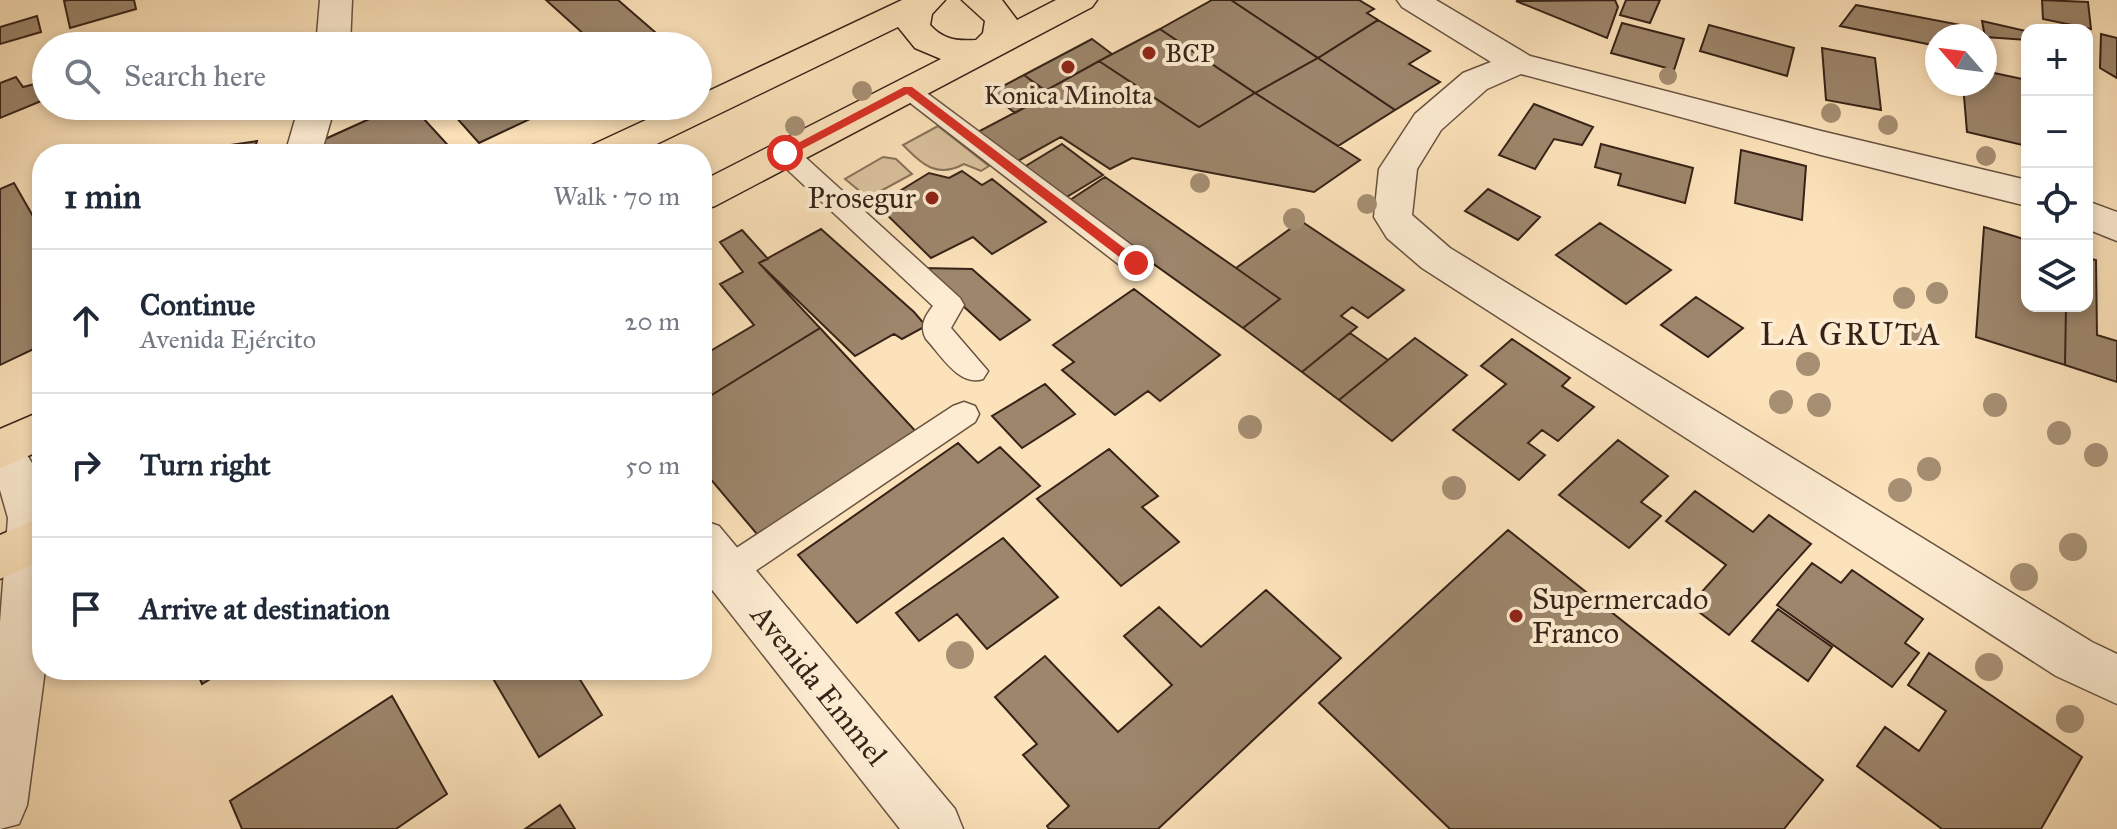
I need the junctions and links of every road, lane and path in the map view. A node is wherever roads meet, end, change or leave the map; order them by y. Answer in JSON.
{"nodes":[{"id":1,"x":336,"y":0,"type":"edge"},
{"id":2,"x":928,"y":0,"type":"edge"},
{"id":3,"x":978,"y":0,"type":"edge"},
{"id":4,"x":1081,"y":0,"type":"edge"},
{"id":5,"x":1413,"y":0,"type":"edge"},
{"id":6,"x":334,"y":32,"type":"edge"},
{"id":7,"x":986,"y":49,"type":"junction"},
{"id":8,"x":1518,"y":63,"type":"junction"},
{"id":9,"x":908,"y":90,"type":"junction"},
{"id":10,"x":712,"y":103,"type":"edge"},
{"id":11,"x":313,"y":120,"type":"edge"},
{"id":12,"x":676,"y":120,"type":"edge"},
{"id":13,"x":306,"y":144,"type":"edge"},
{"id":14,"x":626,"y":144,"type":"edge"},
{"id":15,"x":785,"y":153,"type":"junction"},
{"id":16,"x":712,"y":192,"type":"edge"},
{"id":17,"x":2021,"y":192,"type":"edge"},
{"id":18,"x":2093,"y":217,"type":"edge"},
{"id":19,"x":2117,"y":227,"type":"edge"},
{"id":20,"x":1136,"y":263,"type":"dead end"},
{"id":21,"x":973,"y":371,"type":"dead end"},
{"id":22,"x":964,"y":414,"type":"dead end"},
{"id":23,"x":32,"y":434,"type":"edge"},
{"id":24,"x":0,"y":450,"type":"edge"},
{"id":25,"x":0,"y":464,"type":"edge"},
{"id":26,"x":24,"y":546,"type":"edge"},
{"id":27,"x":714,"y":556,"type":"edge"},
{"id":28,"x":2117,"y":680,"type":"edge"},
{"id":29,"x":0,"y":805,"type":"edge"},
{"id":30,"x":935,"y":829,"type":"edge"}],
"edges":[{"from":1,"to":6,"type":"street"},
{"from":2,"to":7,"type":"main road"},
{"from":2,"to":10,"type":"main road"},
{"from":3,"to":7,"type":"main road"},
{"from":4,"to":7,"type":"main road"},
{"from":5,"to":8,"type":"street"},
{"from":7,"to":9,"type":"main road"},
{"from":8,"to":17,"type":"street"},
{"from":8,"to":28,"type":"street"},
{"from":9,"to":15,"type":"main road"},
{"from":9,"to":20,"type":"lane"},
{"from":11,"to":13,"type":"street"},
{"from":12,"to":14,"type":"main road"},
{"from":15,"to":16,"type":"main road"},
{"from":15,"to":21,"type":"lane"},
{"from":18,"to":19,"type":"street"},
{"from":22,"to":27,"type":"lane"},
{"from":23,"to":24,"type":"main road"},
{"from":25,"to":26,"type":"street"},
{"from":26,"to":29,"type":"street"},
{"from":27,"to":30,"type":"street","name":"Avenida Emmel"}]}
